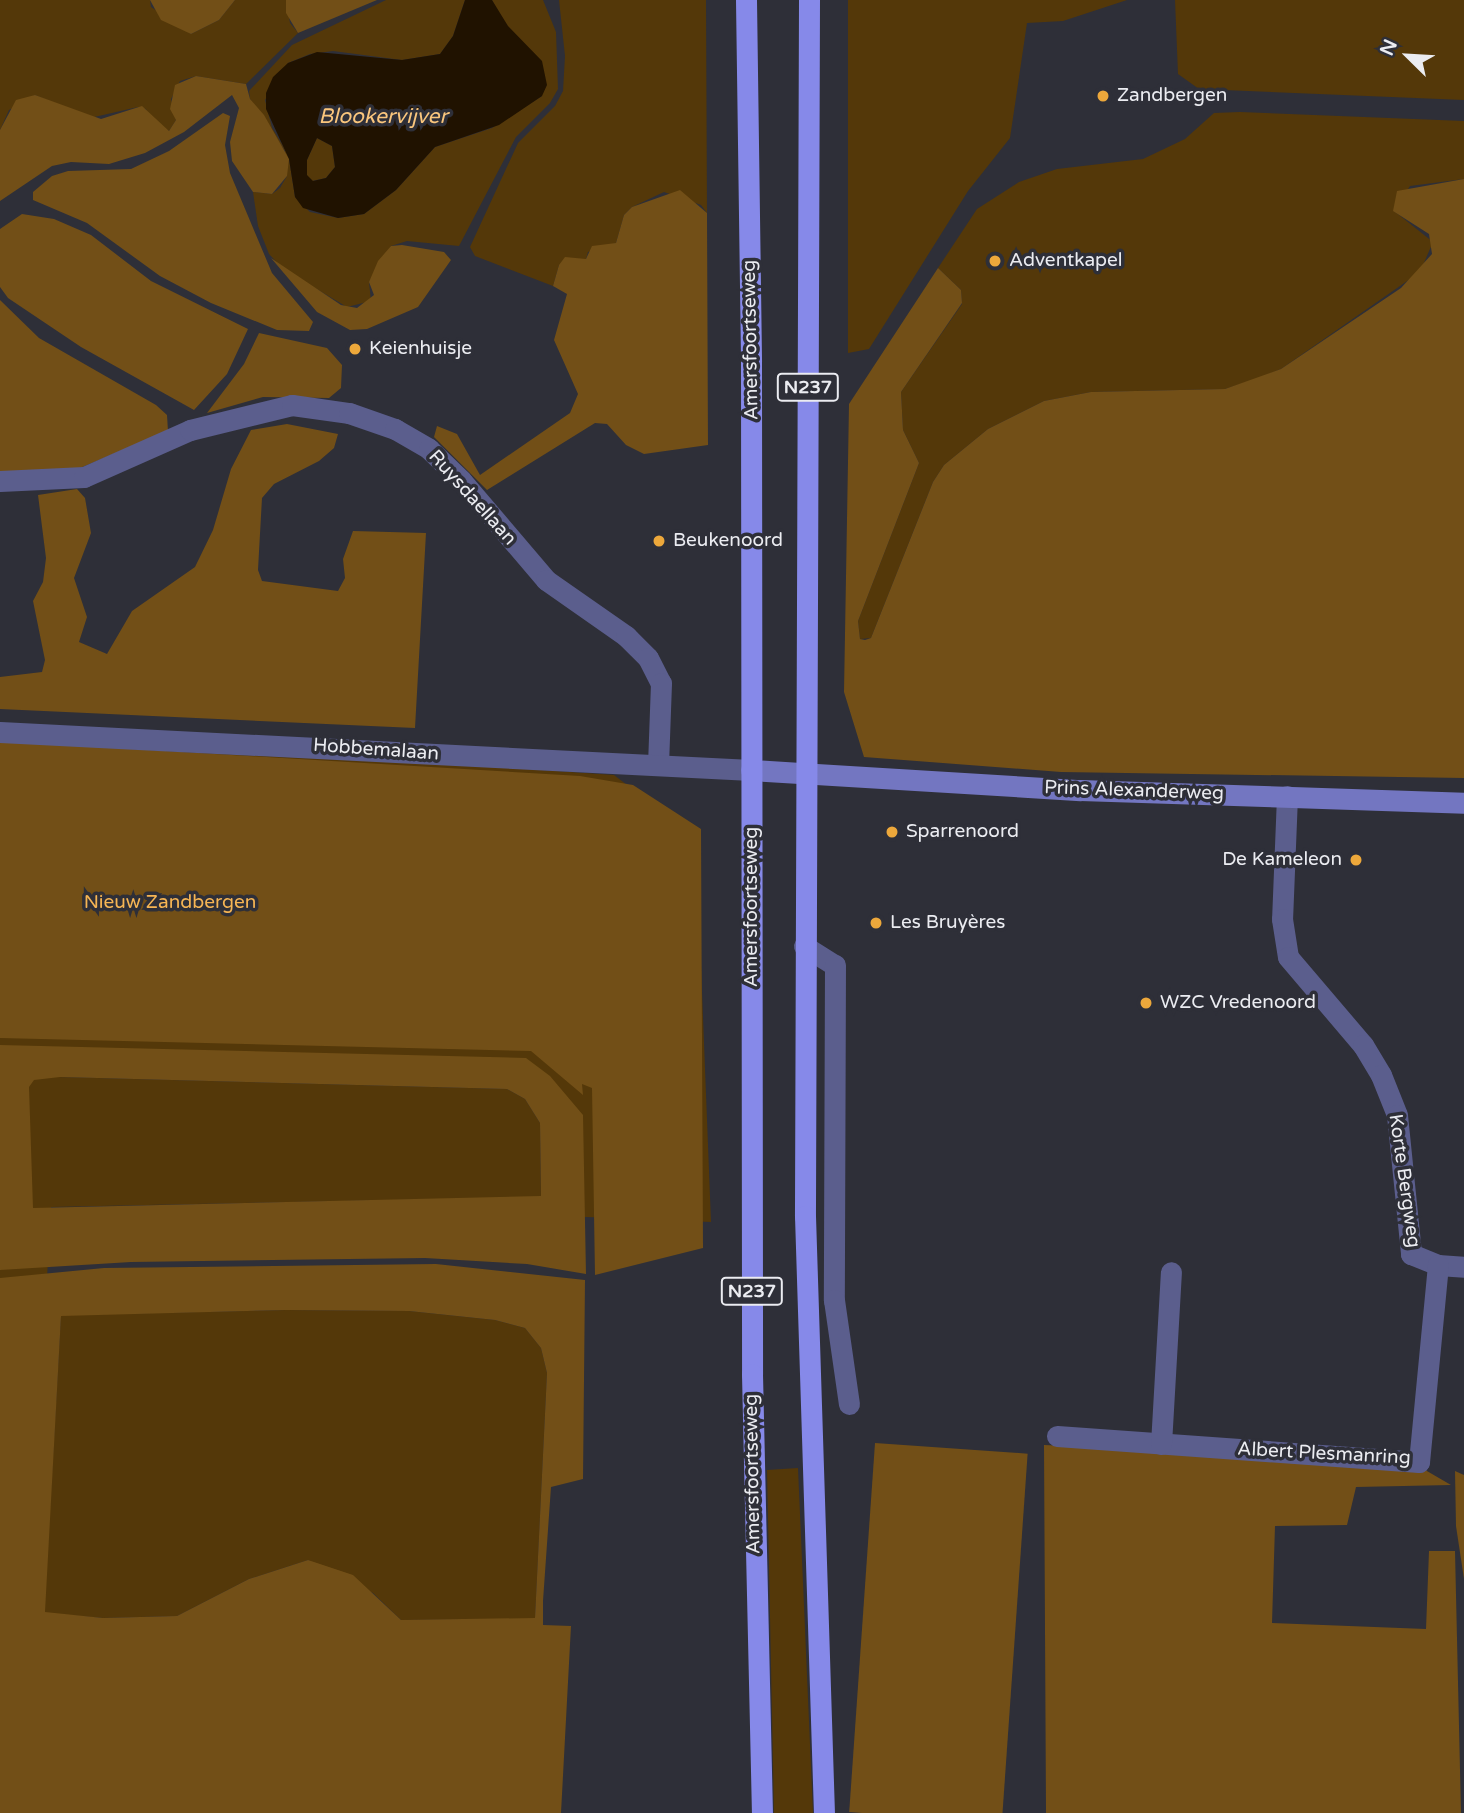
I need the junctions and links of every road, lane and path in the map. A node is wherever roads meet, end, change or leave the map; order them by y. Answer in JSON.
{"nodes":[{"id":1,"x":746,"y":0,"type":"edge"},
{"id":2,"x":809,"y":0,"type":"edge"},
{"id":3,"x":0,"y":481,"type":"edge"},
{"id":4,"x":0,"y":732,"type":"edge"},
{"id":5,"x":658,"y":764,"type":"junction"},
{"id":6,"x":751,"y":770,"type":"junction"},
{"id":7,"x":805,"y":773,"type":"junction"},
{"id":8,"x":1287,"y":796,"type":"junction"},
{"id":9,"x":1464,"y":803,"type":"edge"},
{"id":10,"x":804,"y":946,"type":"junction"},
{"id":11,"x":1438,"y":1265,"type":"junction"},
{"id":12,"x":1464,"y":1267,"type":"edge"},
{"id":13,"x":1171,"y":1272,"type":"dead end"},
{"id":14,"x":849,"y":1404,"type":"dead end"},
{"id":15,"x":1057,"y":1436,"type":"dead end"},
{"id":16,"x":1161,"y":1444,"type":"junction"},
{"id":17,"x":762,"y":1813,"type":"edge"},
{"id":18,"x":824,"y":1813,"type":"edge"}],
"edges":[{"from":1,"to":6,"type":"main road","name":"Amersfoortseweg","number":"N237"},
{"from":2,"to":7,"type":"main road","number":"N237"},
{"from":3,"to":5,"type":"street","name":"Ruysdaellaan"},
{"from":4,"to":5,"type":"street","name":"Hobbemalaan"},
{"from":5,"to":6,"type":"street","name":"Hobbemalaan"},
{"from":6,"to":7,"type":"street","name":"Prins Alexanderweg"},
{"from":6,"to":17,"type":"main road","name":"Amersfoortseweg","number":"N237"},
{"from":7,"to":8,"type":"street","name":"Prins Alexanderweg"},
{"from":7,"to":10,"type":"main road","number":"N237"},
{"from":8,"to":9,"type":"street","name":"Prins Alexanderweg"},
{"from":8,"to":11,"type":"street","name":"Korte Bergweg"},
{"from":10,"to":14,"type":"street"},
{"from":10,"to":18,"type":"main road","number":"N237"},
{"from":11,"to":12,"type":"street","name":"Korte Bergweg"},
{"from":11,"to":16,"type":"street","name":"Albert Plesmanring"},
{"from":13,"to":16,"type":"street"},
{"from":15,"to":16,"type":"street","name":"Albert Plesmanring"}]}
